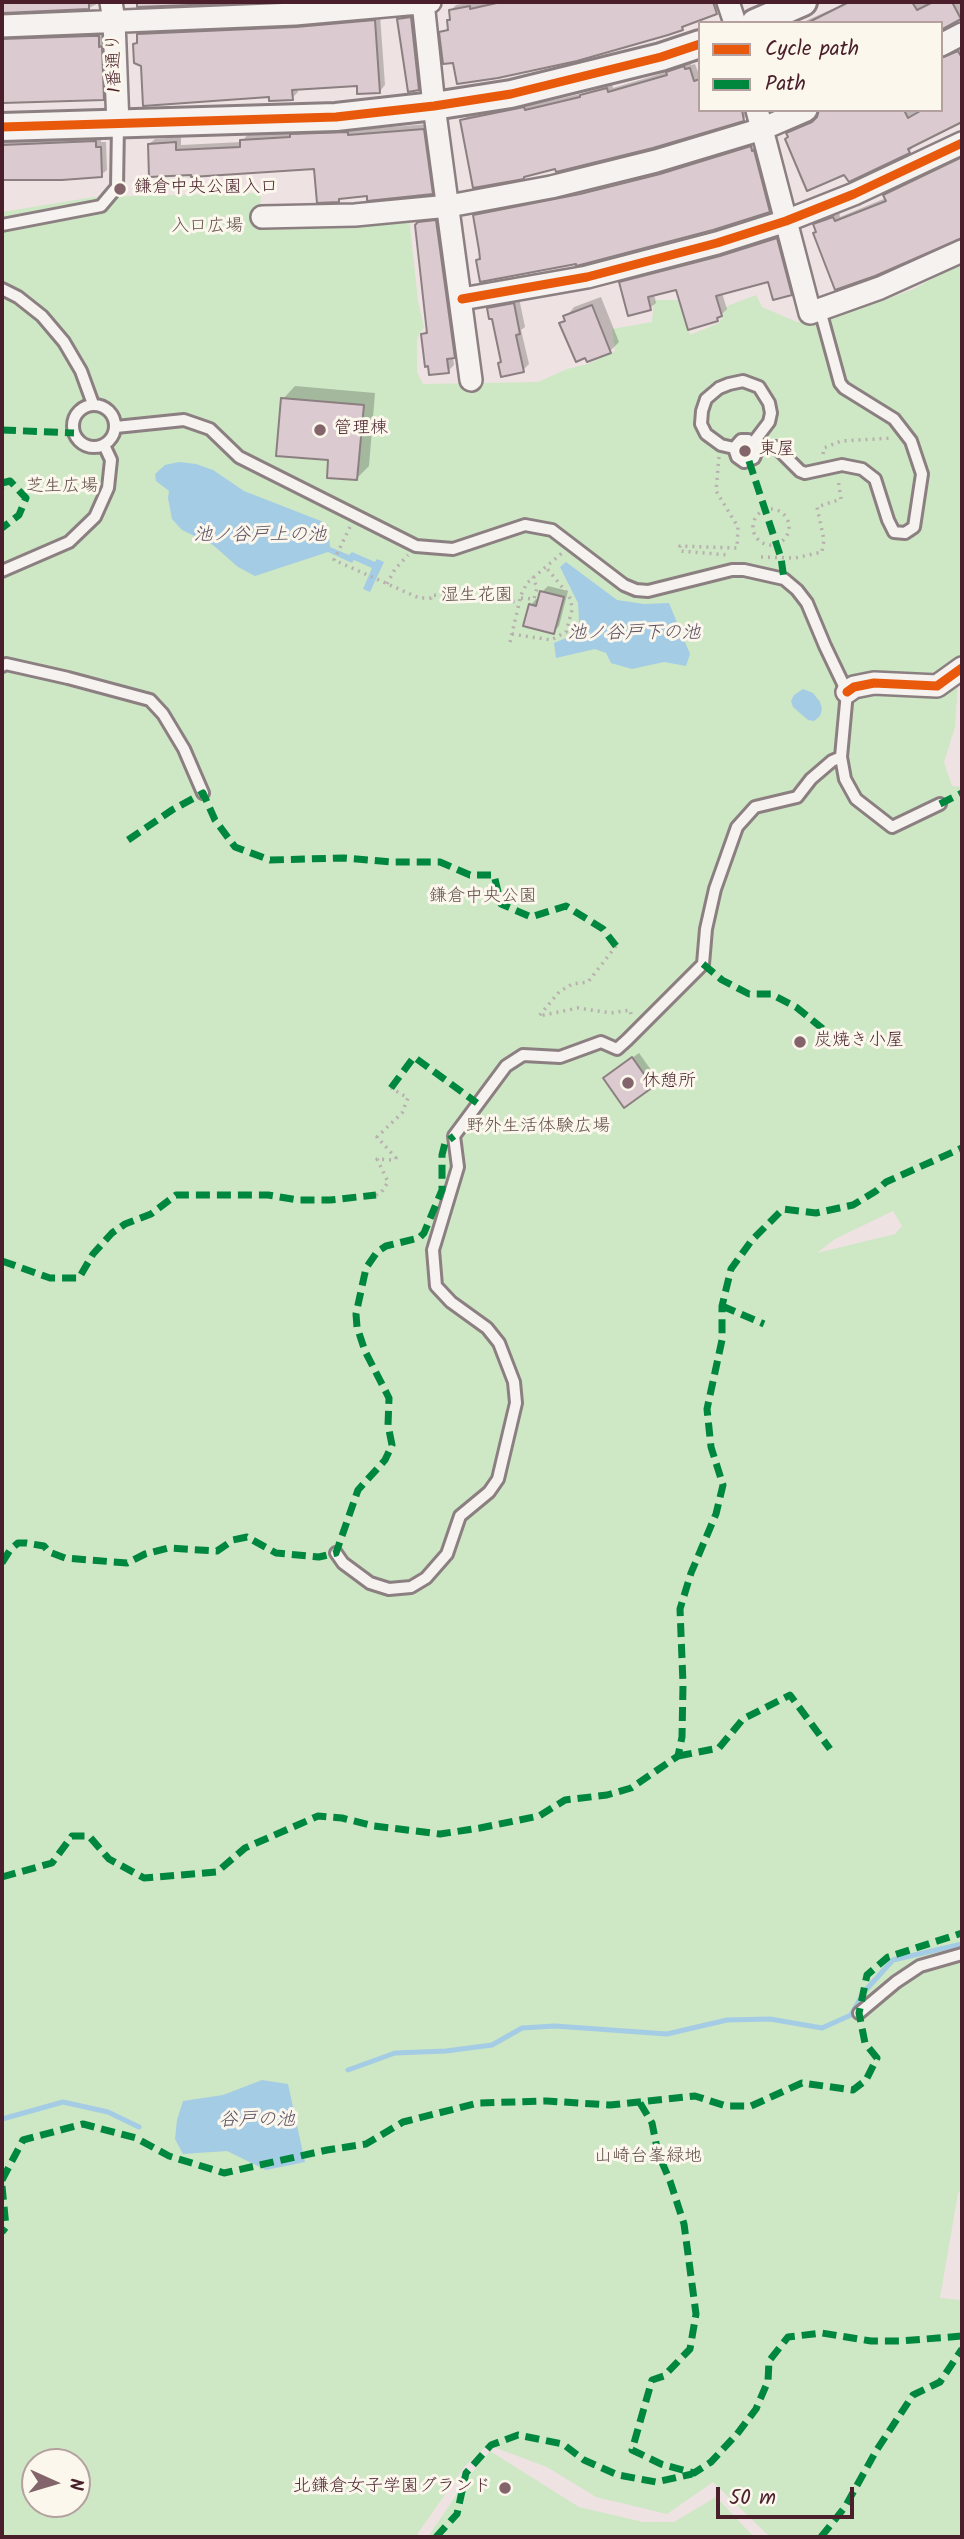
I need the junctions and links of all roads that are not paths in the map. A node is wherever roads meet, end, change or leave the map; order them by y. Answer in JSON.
{"nodes":[{"id":1,"x":425,"y":2,"type":"edge"},
{"id":2,"x":729,"y":2,"type":"edge"},
{"id":3,"x":803,"y":2,"type":"edge"},
{"id":4,"x":113,"y":11,"type":"edge"},
{"id":5,"x":734,"y":21,"type":"edge"},
{"id":6,"x":760,"y":21,"type":"edge"},
{"id":7,"x":2,"y":26,"type":"edge"},
{"id":8,"x":962,"y":34,"type":"edge"},
{"id":9,"x":943,"y":44,"type":"edge"},
{"id":10,"x":698,"y":45,"type":"edge"},
{"id":11,"x":435,"y":106,"type":"junction"},
{"id":12,"x":796,"y":112,"type":"edge"},
{"id":13,"x":760,"y":119,"type":"edge"},
{"id":14,"x":118,"y":125,"type":"junction"},
{"id":15,"x":2,"y":127,"type":"edge"},
{"id":16,"x":962,"y":143,"type":"edge"},
{"id":17,"x":449,"y":206,"type":"junction"},
{"id":18,"x":262,"y":217,"type":"dead end"},
{"id":19,"x":786,"y":221,"type":"junction"},
{"id":20,"x":2,"y":225,"type":"edge"},
{"id":21,"x":962,"y":251,"type":"edge"},
{"id":22,"x":2,"y":289,"type":"edge"},
{"id":23,"x":462,"y":299,"type":"junction"},
{"id":24,"x":820,"y":310,"type":"junction"},
{"id":25,"x":471,"y":380,"type":"dead end"},
{"id":26,"x":93,"y":404,"type":"junction"},
{"id":27,"x":116,"y":427,"type":"junction"},
{"id":28,"x":104,"y":445,"type":"junction"},
{"id":29,"x":755,"y":445,"type":"junction"},
{"id":30,"x":734,"y":448,"type":"junction"},
{"id":31,"x":2,"y":571,"type":"edge"},
{"id":32,"x":2,"y":666,"type":"edge"},
{"id":33,"x":962,"y":668,"type":"edge"},
{"id":34,"x":847,"y":692,"type":"junction"},
{"id":35,"x":841,"y":757,"type":"junction"},
{"id":36,"x":203,"y":793,"type":"dead end"},
{"id":37,"x":940,"y":804,"type":"dead end"},
{"id":38,"x":336,"y":1553,"type":"dead end"},
{"id":39,"x":962,"y":1954,"type":"edge"},
{"id":40,"x":859,"y":2013,"type":"dead end"}],
"edges":[{"from":1,"to":4,"type":"street"},
{"from":1,"to":11,"type":"street"},
{"from":2,"to":5,"type":"street"},
{"from":3,"to":6,"type":"street"},
{"from":4,"to":7,"type":"street"},
{"from":4,"to":14,"type":"street","name":"1番通り"},
{"from":8,"to":9,"type":"street"},
{"from":10,"to":11,"type":"street"},
{"from":11,"to":14,"type":"street"},
{"from":11,"to":17,"type":"street"},
{"from":12,"to":13,"type":"street"},
{"from":13,"to":17,"type":"street"},
{"from":13,"to":19,"type":"street"},
{"from":14,"to":15,"type":"street"},
{"from":14,"to":20,"type":"lane"},
{"from":16,"to":19,"type":"street"},
{"from":17,"to":18,"type":"street"},
{"from":17,"to":23,"type":"street"},
{"from":19,"to":23,"type":"street"},
{"from":19,"to":24,"type":"street"},
{"from":21,"to":24,"type":"street"},
{"from":22,"to":26,"type":"lane"},
{"from":23,"to":25,"type":"street"},
{"from":24,"to":29,"type":"lane"},
{"from":26,"to":27,"type":"lane"},
{"from":26,"to":28,"type":"lane"},
{"from":27,"to":28,"type":"lane"},
{"from":27,"to":34,"type":"lane"},
{"from":28,"to":31,"type":"lane"},
{"from":29,"to":30,"type":"lane"},
{"from":29,"to":30,"type":"lane"},
{"from":29,"to":30,"type":"lane"},
{"from":32,"to":36,"type":"lane"},
{"from":33,"to":34,"type":"street"},
{"from":34,"to":35,"type":"lane"},
{"from":35,"to":37,"type":"lane"},
{"from":35,"to":38,"type":"lane"},
{"from":39,"to":40,"type":"lane"}]}
